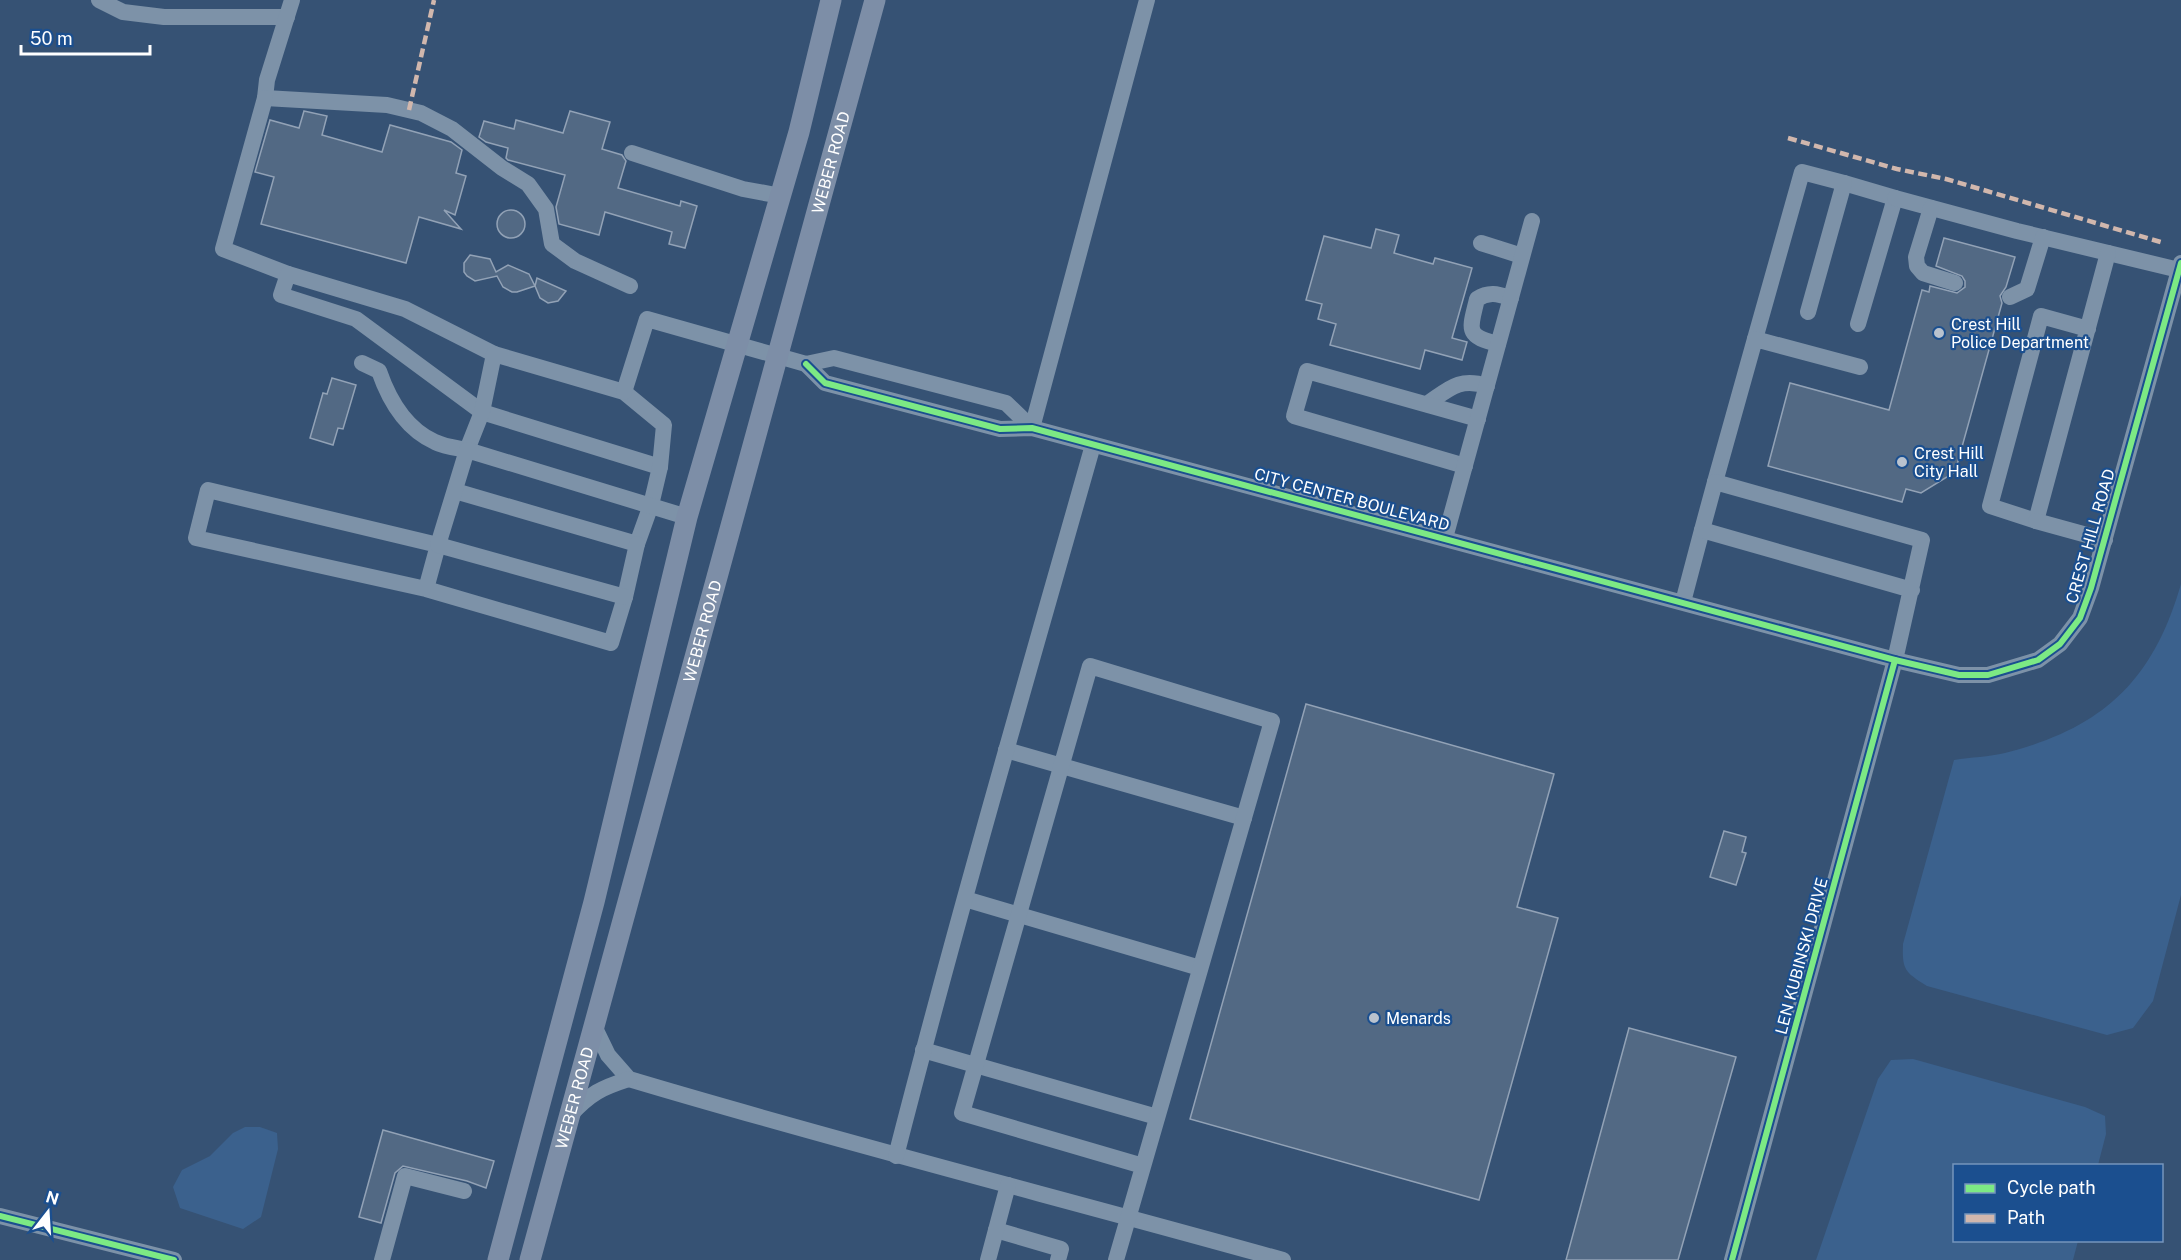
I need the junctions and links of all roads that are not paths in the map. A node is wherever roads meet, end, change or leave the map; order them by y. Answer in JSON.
{"nodes":[{"id":1,"x":99,"y":0,"type":"edge"},
{"id":2,"x":292,"y":0,"type":"edge"},
{"id":3,"x":831,"y":0,"type":"edge"},
{"id":4,"x":875,"y":0,"type":"edge"},
{"id":5,"x":1147,"y":0,"type":"edge"},
{"id":6,"x":287,"y":17,"type":"junction"},
{"id":7,"x":265,"y":98,"type":"junction"},
{"id":8,"x":633,"y":153,"type":"dead end"},
{"id":9,"x":1844,"y":183,"type":"junction"},
{"id":10,"x":781,"y":196,"type":"junction"},
{"id":11,"x":1895,"y":198,"type":"junction"},
{"id":12,"x":1931,"y":208,"type":"junction"},
{"id":13,"x":1532,"y":221,"type":"dead end"},
{"id":14,"x":2043,"y":237,"type":"junction"},
{"id":15,"x":1481,"y":243,"type":"dead end"},
{"id":16,"x":2108,"y":253,"type":"junction"},
{"id":17,"x":1522,"y":256,"type":"junction"},
{"id":18,"x":2180,"y":266,"type":"edge"},
{"id":19,"x":288,"y":274,"type":"junction"},
{"id":20,"x":1955,"y":283,"type":"dead end"},
{"id":21,"x":630,"y":286,"type":"dead end"},
{"id":22,"x":2010,"y":297,"type":"dead end"},
{"id":23,"x":1511,"y":298,"type":"junction"},
{"id":24,"x":1808,"y":312,"type":"dead end"},
{"id":25,"x":1858,"y":324,"type":"dead end"},
{"id":26,"x":2088,"y":328,"type":"junction"},
{"id":27,"x":1755,"y":339,"type":"junction"},
{"id":28,"x":1498,"y":344,"type":"junction"},
{"id":29,"x":736,"y":346,"type":"junction"},
{"id":30,"x":494,"y":354,"type":"junction"},
{"id":31,"x":778,"y":356,"type":"junction"},
{"id":32,"x":362,"y":363,"type":"dead end"},
{"id":33,"x":806,"y":364,"type":"junction"},
{"id":34,"x":1860,"y":367,"type":"dead end"},
{"id":35,"x":1487,"y":386,"type":"junction"},
{"id":36,"x":624,"y":392,"type":"junction"},
{"id":37,"x":1426,"y":404,"type":"junction"},
{"id":38,"x":482,"y":412,"type":"junction"},
{"id":39,"x":1478,"y":418,"type":"junction"},
{"id":40,"x":1032,"y":428,"type":"junction"},
{"id":41,"x":1093,"y":445,"type":"junction"},
{"id":42,"x":467,"y":450,"type":"junction"},
{"id":43,"x":1465,"y":466,"type":"junction"},
{"id":44,"x":660,"y":467,"type":"junction"},
{"id":45,"x":1716,"y":482,"type":"junction"},
{"id":46,"x":455,"y":491,"type":"junction"},
{"id":47,"x":651,"y":505,"type":"junction"},
{"id":48,"x":687,"y":517,"type":"junction"},
{"id":49,"x":2036,"y":521,"type":"junction"},
{"id":50,"x":1702,"y":530,"type":"junction"},
{"id":51,"x":1445,"y":538,"type":"junction"},
{"id":52,"x":2105,"y":540,"type":"junction"},
{"id":53,"x":638,"y":544,"type":"junction"},
{"id":54,"x":438,"y":546,"type":"junction"},
{"id":55,"x":426,"y":589,"type":"junction"},
{"id":56,"x":1912,"y":590,"type":"junction"},
{"id":57,"x":625,"y":597,"type":"junction"},
{"id":58,"x":1683,"y":602,"type":"junction"},
{"id":59,"x":1895,"y":660,"type":"junction"},
{"id":60,"x":1006,"y":750,"type":"junction"},
{"id":61,"x":1061,"y":765,"type":"junction"},
{"id":62,"x":1244,"y":818,"type":"junction"},
{"id":63,"x":965,"y":899,"type":"junction"},
{"id":64,"x":1019,"y":915,"type":"junction"},
{"id":65,"x":1200,"y":968,"type":"junction"},
{"id":66,"x":593,"y":1024,"type":"junction"},
{"id":67,"x":923,"y":1050,"type":"junction"},
{"id":68,"x":976,"y":1065,"type":"junction"},
{"id":69,"x":629,"y":1079,"type":"junction"},
{"id":70,"x":569,"y":1115,"type":"junction"},
{"id":71,"x":1157,"y":1117,"type":"junction"},
{"id":72,"x":896,"y":1156,"type":"junction"},
{"id":73,"x":1143,"y":1166,"type":"junction"},
{"id":74,"x":1008,"y":1185,"type":"junction"},
{"id":75,"x":464,"y":1191,"type":"dead end"},
{"id":76,"x":0,"y":1216,"type":"edge"},
{"id":77,"x":1130,"y":1217,"type":"junction"},
{"id":78,"x":996,"y":1230,"type":"junction"},
{"id":79,"x":1240,"y":1254,"type":"edge"},
{"id":80,"x":174,"y":1260,"type":"edge"},
{"id":81,"x":382,"y":1260,"type":"edge"},
{"id":82,"x":498,"y":1260,"type":"edge"},
{"id":83,"x":530,"y":1260,"type":"edge"},
{"id":84,"x":988,"y":1260,"type":"edge"},
{"id":85,"x":1058,"y":1260,"type":"edge"},
{"id":86,"x":1116,"y":1260,"type":"edge"},
{"id":87,"x":1283,"y":1260,"type":"edge"},
{"id":88,"x":1732,"y":1260,"type":"edge"}],
"edges":[{"from":1,"to":6,"type":"street"},
{"from":2,"to":6,"type":"street"},
{"from":3,"to":10,"type":"main road","name":"WEBER ROAD"},
{"from":4,"to":31,"type":"main road","name":"WEBER ROAD"},
{"from":5,"to":40,"type":"street"},
{"from":6,"to":7,"type":"street"},
{"from":7,"to":19,"type":"street"},
{"from":7,"to":21,"type":"street"},
{"from":8,"to":10,"type":"street"},
{"from":9,"to":11,"type":"street"},
{"from":9,"to":24,"type":"street"},
{"from":9,"to":27,"type":"street"},
{"from":10,"to":29,"type":"main road","name":"WEBER ROAD"},
{"from":11,"to":12,"type":"street"},
{"from":11,"to":25,"type":"street"},
{"from":12,"to":14,"type":"street"},
{"from":12,"to":20,"type":"street"},
{"from":13,"to":17,"type":"street"},
{"from":14,"to":16,"type":"street"},
{"from":14,"to":22,"type":"street"},
{"from":15,"to":17,"type":"street"},
{"from":16,"to":18,"type":"street"},
{"from":16,"to":26,"type":"street"},
{"from":17,"to":23,"type":"street"},
{"from":18,"to":52,"type":"street","name":"CREST HILL ROAD"},
{"from":19,"to":30,"type":"street"},
{"from":19,"to":38,"type":"street"},
{"from":23,"to":28,"type":"street"},
{"from":23,"to":28,"type":"street"},
{"from":26,"to":49,"type":"street"},
{"from":26,"to":49,"type":"street"},
{"from":27,"to":34,"type":"street"},
{"from":27,"to":45,"type":"street"},
{"from":28,"to":35,"type":"street"},
{"from":29,"to":31,"type":"street"},
{"from":29,"to":36,"type":"street"},
{"from":29,"to":48,"type":"main road","name":"WEBER ROAD"},
{"from":30,"to":36,"type":"street"},
{"from":30,"to":38,"type":"street"},
{"from":31,"to":33,"type":"street"},
{"from":31,"to":66,"type":"main road","name":"WEBER ROAD"},
{"from":32,"to":42,"type":"street"},
{"from":33,"to":40,"type":"street","name":"CITY CENTER BOULEVARD"},
{"from":33,"to":40,"type":"street","name":"CITY CENTER BOULEVARD"},
{"from":35,"to":37,"type":"street"},
{"from":35,"to":39,"type":"street"},
{"from":36,"to":44,"type":"street"},
{"from":37,"to":39,"type":"street"},
{"from":37,"to":43,"type":"street"},
{"from":38,"to":42,"type":"street"},
{"from":38,"to":44,"type":"street"},
{"from":39,"to":43,"type":"street"},
{"from":40,"to":41,"type":"street","name":"CITY CENTER BOULEVARD"},
{"from":41,"to":51,"type":"street","name":"CITY CENTER BOULEVARD"},
{"from":41,"to":60,"type":"street"},
{"from":42,"to":46,"type":"street"},
{"from":42,"to":47,"type":"street"},
{"from":43,"to":51,"type":"street"},
{"from":44,"to":47,"type":"street"},
{"from":45,"to":50,"type":"street"},
{"from":45,"to":56,"type":"street","name":"LEN KUBINSKI DRIVE"},
{"from":46,"to":53,"type":"street"},
{"from":46,"to":54,"type":"street"},
{"from":47,"to":48,"type":"street"},
{"from":47,"to":53,"type":"street"},
{"from":48,"to":82,"type":"main road","name":"WEBER ROAD"},
{"from":49,"to":52,"type":"street"},
{"from":50,"to":56,"type":"street"},
{"from":50,"to":58,"type":"street"},
{"from":51,"to":58,"type":"street","name":"CITY CENTER BOULEVARD"},
{"from":52,"to":59,"type":"street","name":"CREST HILL ROAD"},
{"from":53,"to":57,"type":"street"},
{"from":54,"to":55,"type":"street"},
{"from":54,"to":55,"type":"street"},
{"from":54,"to":57,"type":"street"},
{"from":55,"to":57,"type":"street"},
{"from":56,"to":59,"type":"street","name":"LEN KUBINSKI DRIVE"},
{"from":58,"to":59,"type":"street","name":"CITY CENTER BOULEVARD"},
{"from":59,"to":88,"type":"street","name":"LEN KUBINSKI DRIVE"},
{"from":60,"to":61,"type":"street"},
{"from":60,"to":63,"type":"street"},
{"from":61,"to":62,"type":"street"},
{"from":61,"to":62,"type":"street"},
{"from":61,"to":64,"type":"street"},
{"from":62,"to":65,"type":"street"},
{"from":63,"to":64,"type":"street"},
{"from":63,"to":67,"type":"street"},
{"from":64,"to":65,"type":"street"},
{"from":64,"to":68,"type":"street"},
{"from":65,"to":71,"type":"street"},
{"from":66,"to":69,"type":"street"},
{"from":66,"to":70,"type":"main road","name":"WEBER ROAD"},
{"from":67,"to":68,"type":"street"},
{"from":67,"to":72,"type":"street"},
{"from":68,"to":71,"type":"street"},
{"from":68,"to":73,"type":"street"},
{"from":69,"to":70,"type":"street"},
{"from":69,"to":72,"type":"street"},
{"from":70,"to":83,"type":"main road","name":"WEBER ROAD"},
{"from":71,"to":73,"type":"street"},
{"from":72,"to":74,"type":"street"},
{"from":73,"to":77,"type":"street"},
{"from":74,"to":77,"type":"street"},
{"from":74,"to":78,"type":"street"},
{"from":75,"to":81,"type":"street"},
{"from":76,"to":80,"type":"street"},
{"from":77,"to":79,"type":"street"},
{"from":77,"to":86,"type":"street"},
{"from":78,"to":84,"type":"street"},
{"from":78,"to":85,"type":"street"},
{"from":79,"to":87,"type":"street"}]}
